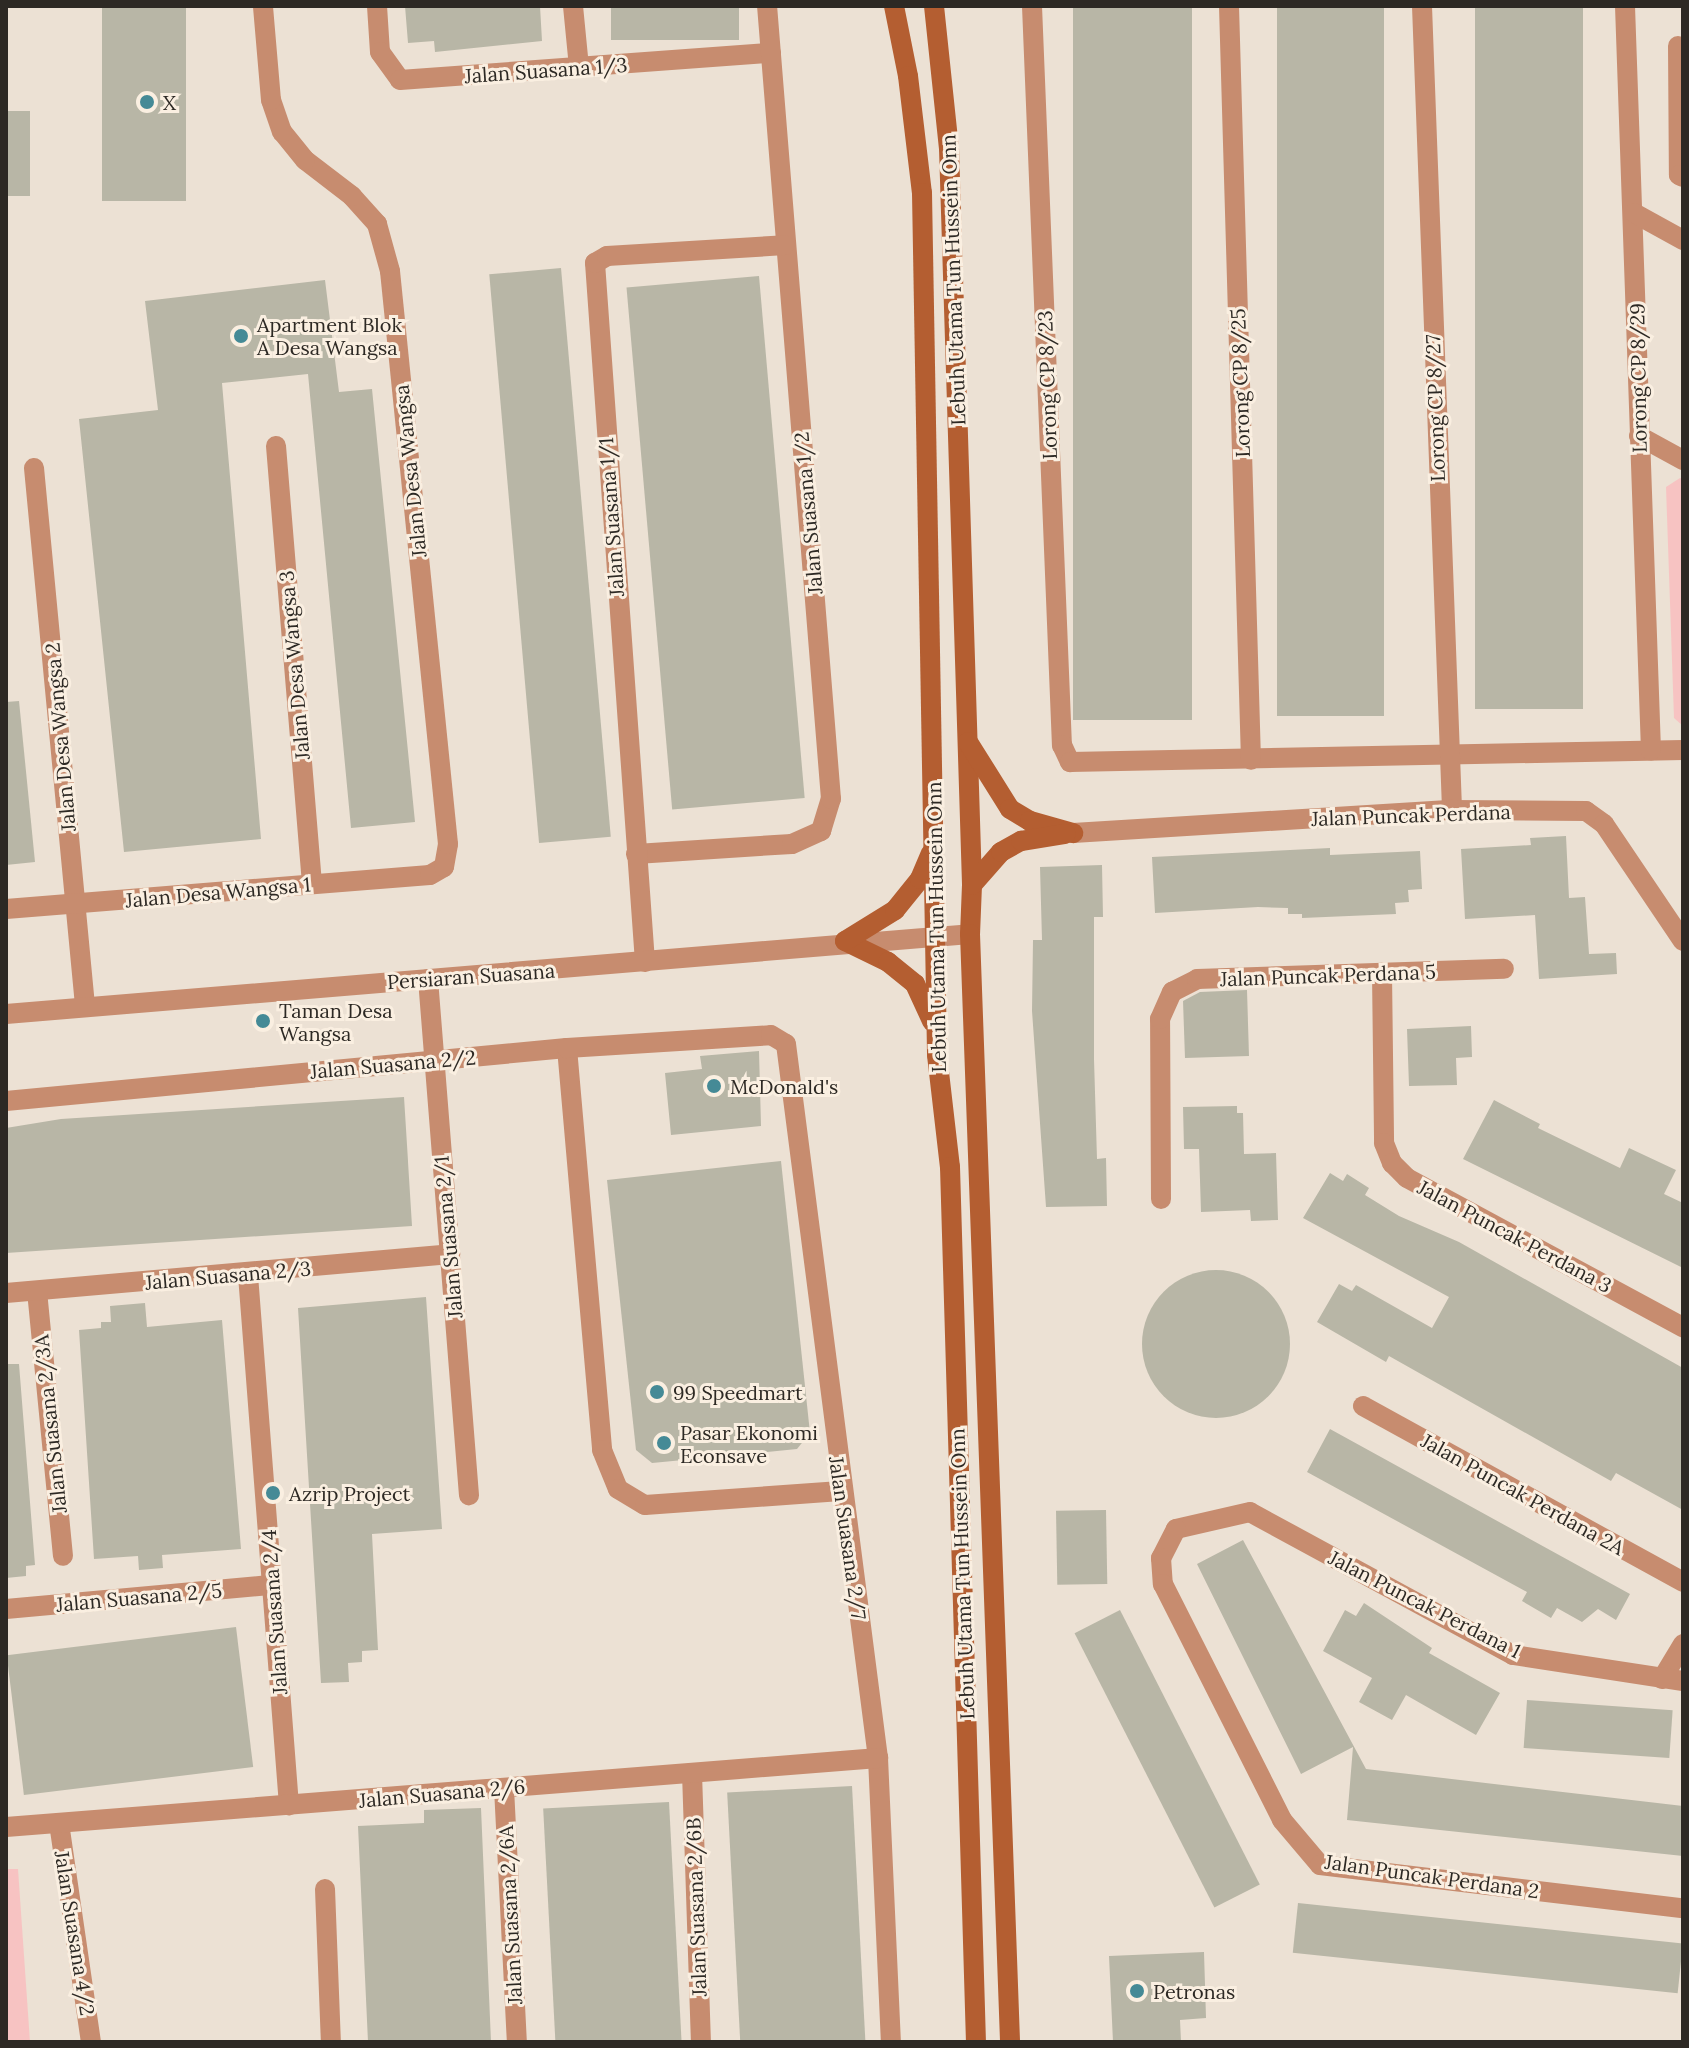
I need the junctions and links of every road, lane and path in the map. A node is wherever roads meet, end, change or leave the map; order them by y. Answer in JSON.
{"nodes":[{"id":1,"x":263,"y":6,"type":"edge"},
{"id":2,"x":377,"y":6,"type":"edge"},
{"id":3,"x":573,"y":6,"type":"edge"},
{"id":4,"x":767,"y":6,"type":"edge"},
{"id":5,"x":894,"y":6,"type":"edge"},
{"id":6,"x":1032,"y":6,"type":"edge"},
{"id":7,"x":1229,"y":6,"type":"edge"},
{"id":8,"x":1422,"y":6,"type":"edge"},
{"id":9,"x":1625,"y":6,"type":"edge"},
{"id":10,"x":935,"y":8,"type":"edge"},
{"id":11,"x":1678,"y":46,"type":"dead end"},
{"id":12,"x":771,"y":53,"type":"junction"},
{"id":13,"x":579,"y":67,"type":"junction"},
{"id":14,"x":1683,"y":177,"type":"edge"},
{"id":15,"x":1634,"y":213,"type":"junction"},
{"id":16,"x":1683,"y":240,"type":"edge"},
{"id":17,"x":785,"y":245,"type":"junction"},
{"id":18,"x":1639,"y":436,"type":"junction"},
{"id":19,"x":276,"y":446,"type":"dead end"},
{"id":20,"x":1683,"y":460,"type":"edge"},
{"id":21,"x":34,"y":468,"type":"dead end"},
{"id":22,"x":968,"y":742,"type":"junction"},
{"id":23,"x":1683,"y":750,"type":"edge"},
{"id":24,"x":1651,"y":751,"type":"junction"},
{"id":25,"x":1446,"y":755,"type":"junction"},
{"id":26,"x":1251,"y":760,"type":"junction"},
{"id":27,"x":1452,"y":810,"type":"junction"},
{"id":28,"x":1073,"y":833,"type":"junction"},
{"id":29,"x":934,"y":843,"type":"junction"},
{"id":30,"x":636,"y":854,"type":"junction"},
{"id":31,"x":430,"y":875,"type":"joint"},
{"id":32,"x":312,"y":884,"type":"junction"},
{"id":33,"x":972,"y":885,"type":"junction"},
{"id":34,"x":76,"y":904,"type":"junction"},
{"id":35,"x":6,"y":909,"type":"edge"},
{"id":36,"x":970,"y":934,"type":"junction"},
{"id":37,"x":935,"y":935,"type":"junction"},
{"id":38,"x":845,"y":941,"type":"junction"},
{"id":39,"x":1683,"y":941,"type":"edge"},
{"id":40,"x":645,"y":962,"type":"junction"},
{"id":41,"x":1504,"y":969,"type":"dead end"},
{"id":42,"x":1382,"y":973,"type":"junction"},
{"id":43,"x":428,"y":979,"type":"junction"},
{"id":44,"x":85,"y":1006,"type":"junction"},
{"id":45,"x":6,"y":1014,"type":"edge"},
{"id":46,"x":936,"y":1036,"type":"junction"},
{"id":47,"x":779,"y":1037,"type":"joint"},
{"id":48,"x":567,"y":1048,"type":"junction"},
{"id":49,"x":434,"y":1060,"type":"junction"},
{"id":50,"x":6,"y":1101,"type":"edge"},
{"id":51,"x":1161,"y":1199,"type":"dead end"},
{"id":52,"x":450,"y":1254,"type":"junction"},
{"id":53,"x":248,"y":1275,"type":"junction"},
{"id":54,"x":37,"y":1291,"type":"junction"},
{"id":55,"x":6,"y":1293,"type":"edge"},
{"id":56,"x":1683,"y":1327,"type":"edge"},
{"id":57,"x":1363,"y":1406,"type":"dead end"},
{"id":58,"x":841,"y":1491,"type":"junction"},
{"id":59,"x":469,"y":1495,"type":"dead end"},
{"id":60,"x":1176,"y":1529,"type":"joint"},
{"id":61,"x":63,"y":1556,"type":"dead end"},
{"id":62,"x":1683,"y":1582,"type":"edge"},
{"id":63,"x":272,"y":1585,"type":"junction"},
{"id":64,"x":6,"y":1609,"type":"edge"},
{"id":65,"x":1683,"y":1644,"type":"edge"},
{"id":66,"x":1673,"y":1680,"type":"edge"},
{"id":67,"x":878,"y":1758,"type":"junction"},
{"id":68,"x":692,"y":1773,"type":"junction"},
{"id":69,"x":504,"y":1788,"type":"junction"},
{"id":70,"x":289,"y":1805,"type":"junction"},
{"id":71,"x":59,"y":1823,"type":"junction"},
{"id":72,"x":6,"y":1827,"type":"edge"},
{"id":73,"x":325,"y":1889,"type":"dead end"},
{"id":74,"x":1683,"y":1908,"type":"edge"},
{"id":75,"x":91,"y":2042,"type":"edge"},
{"id":76,"x":331,"y":2042,"type":"edge"},
{"id":77,"x":517,"y":2042,"type":"edge"},
{"id":78,"x":701,"y":2042,"type":"edge"},
{"id":79,"x":891,"y":2042,"type":"edge"},
{"id":80,"x":976,"y":2042,"type":"edge"},
{"id":81,"x":1010,"y":2042,"type":"edge"}],
"edges":[{"from":1,"to":31,"type":"street","name":"Jalan Desa Wangsa"},
{"from":2,"to":13,"type":"street","name":"Jalan Suasana 1/3"},
{"from":3,"to":13,"type":"street"},
{"from":4,"to":12,"type":"street","name":"Jalan Suasana 1/2"},
{"from":5,"to":29,"type":"main road","name":"Lebuh Utama Tun Hussein Onn"},
{"from":6,"to":26,"type":"street","name":"Lorong CP 8/23"},
{"from":7,"to":26,"type":"street","name":"Lorong CP 8/25"},
{"from":8,"to":25,"type":"street","name":"Lorong CP 8/27"},
{"from":9,"to":15,"type":"street","name":"Lorong CP 8/29"},
{"from":10,"to":22,"type":"main road","name":"Lebuh Utama Tun Hussein Onn"},
{"from":11,"to":14,"type":"street"},
{"from":12,"to":13,"type":"street","name":"Jalan Suasana 1/3"},
{"from":12,"to":17,"type":"street","name":"Jalan Suasana 1/2"},
{"from":15,"to":16,"type":"street"},
{"from":15,"to":18,"type":"street","name":"Lorong CP 8/29"},
{"from":17,"to":30,"type":"street","name":"Jalan Suasana 1/2"},
{"from":17,"to":30,"type":"street","name":"Jalan Suasana 1/1"},
{"from":18,"to":20,"type":"street"},
{"from":18,"to":24,"type":"street","name":"Lorong CP 8/29"},
{"from":19,"to":32,"type":"street","name":"Jalan Desa Wangsa 3"},
{"from":21,"to":34,"type":"street","name":"Jalan Desa Wangsa 2"},
{"from":22,"to":28,"type":"main road"},
{"from":22,"to":33,"type":"main road","name":"Lebuh Utama Tun Hussein Onn"},
{"from":23,"to":24,"type":"street"},
{"from":24,"to":25,"type":"street"},
{"from":25,"to":26,"type":"street"},
{"from":25,"to":27,"type":"street","name":"Lorong CP 8/27"},
{"from":27,"to":28,"type":"street","name":"Jalan Puncak Perdana"},
{"from":27,"to":39,"type":"street","name":"Jalan Puncak Perdana"},
{"from":28,"to":33,"type":"main road"},
{"from":29,"to":37,"type":"main road","name":"Lebuh Utama Tun Hussein Onn"},
{"from":29,"to":38,"type":"main road"},
{"from":30,"to":40,"type":"street","name":"Jalan Suasana 1/1"},
{"from":31,"to":32,"type":"street","name":"Jalan Desa Wangsa 1"},
{"from":32,"to":34,"type":"street","name":"Jalan Desa Wangsa 1"},
{"from":33,"to":36,"type":"main road","name":"Lebuh Utama Tun Hussein Onn"},
{"from":34,"to":35,"type":"street","name":"Jalan Desa Wangsa 1"},
{"from":34,"to":44,"type":"street","name":"Jalan Desa Wangsa 2"},
{"from":36,"to":37,"type":"street","name":"Persiaran Suasana"},
{"from":36,"to":81,"type":"main road","name":"Lebuh Utama Tun Hussein Onn"},
{"from":37,"to":38,"type":"street","name":"Persiaran Suasana"},
{"from":37,"to":46,"type":"main road","name":"Lebuh Utama Tun Hussein Onn"},
{"from":38,"to":40,"type":"street","name":"Persiaran Suasana"},
{"from":38,"to":46,"type":"main road"},
{"from":40,"to":43,"type":"street","name":"Persiaran Suasana"},
{"from":41,"to":42,"type":"street","name":"Jalan Puncak Perdana 5"},
{"from":42,"to":51,"type":"street","name":"Jalan Puncak Perdana 5"},
{"from":42,"to":56,"type":"street","name":"Jalan Puncak Perdana 3"},
{"from":43,"to":44,"type":"street","name":"Persiaran Suasana"},
{"from":43,"to":49,"type":"street","name":"Jalan Suasana 2/1"},
{"from":44,"to":45,"type":"street","name":"Persiaran Suasana"},
{"from":46,"to":80,"type":"main road","name":"Lebuh Utama Tun Hussein Onn"},
{"from":47,"to":48,"type":"street","name":"Jalan Suasana 2/2"},
{"from":47,"to":58,"type":"street","name":"Jalan Suasana 2/7"},
{"from":48,"to":49,"type":"street","name":"Jalan Suasana 2/2"},
{"from":48,"to":58,"type":"street"},
{"from":49,"to":50,"type":"street","name":"Jalan Suasana 2/2"},
{"from":49,"to":52,"type":"street","name":"Jalan Suasana 2/1"},
{"from":52,"to":53,"type":"street","name":"Jalan Suasana 2/3"},
{"from":52,"to":59,"type":"street","name":"Jalan Suasana 2/1"},
{"from":53,"to":54,"type":"street","name":"Jalan Suasana 2/3"},
{"from":53,"to":63,"type":"street","name":"Jalan Suasana 2/4"},
{"from":54,"to":55,"type":"street","name":"Jalan Suasana 2/3"},
{"from":54,"to":61,"type":"street","name":"Jalan Suasana 2/3A"},
{"from":57,"to":62,"type":"street","name":"Jalan Puncak Perdana 2A"},
{"from":58,"to":67,"type":"street","name":"Jalan Suasana 2/7"},
{"from":60,"to":66,"type":"street","name":"Jalan Puncak Perdana 1"},
{"from":60,"to":74,"type":"street","name":"Jalan Puncak Perdana 2"},
{"from":63,"to":64,"type":"street","name":"Jalan Suasana 2/5"},
{"from":63,"to":70,"type":"street","name":"Jalan Suasana 2/4"},
{"from":65,"to":66,"type":"street"},
{"from":67,"to":68,"type":"street","name":"Jalan Suasana 2/6"},
{"from":67,"to":79,"type":"street","name":"Jalan Suasana 2/7"},
{"from":68,"to":69,"type":"street","name":"Jalan Suasana 2/6"},
{"from":68,"to":78,"type":"street","name":"Jalan Suasana 2/6B"},
{"from":69,"to":70,"type":"street","name":"Jalan Suasana 2/6"},
{"from":69,"to":77,"type":"street","name":"Jalan Suasana 2/6A"},
{"from":70,"to":71,"type":"street","name":"Jalan Suasana 2/6"},
{"from":71,"to":72,"type":"street","name":"Jalan Suasana 2/6"},
{"from":71,"to":75,"type":"street","name":"Jalan Suasana 4/2"},
{"from":73,"to":76,"type":"street"}]}
